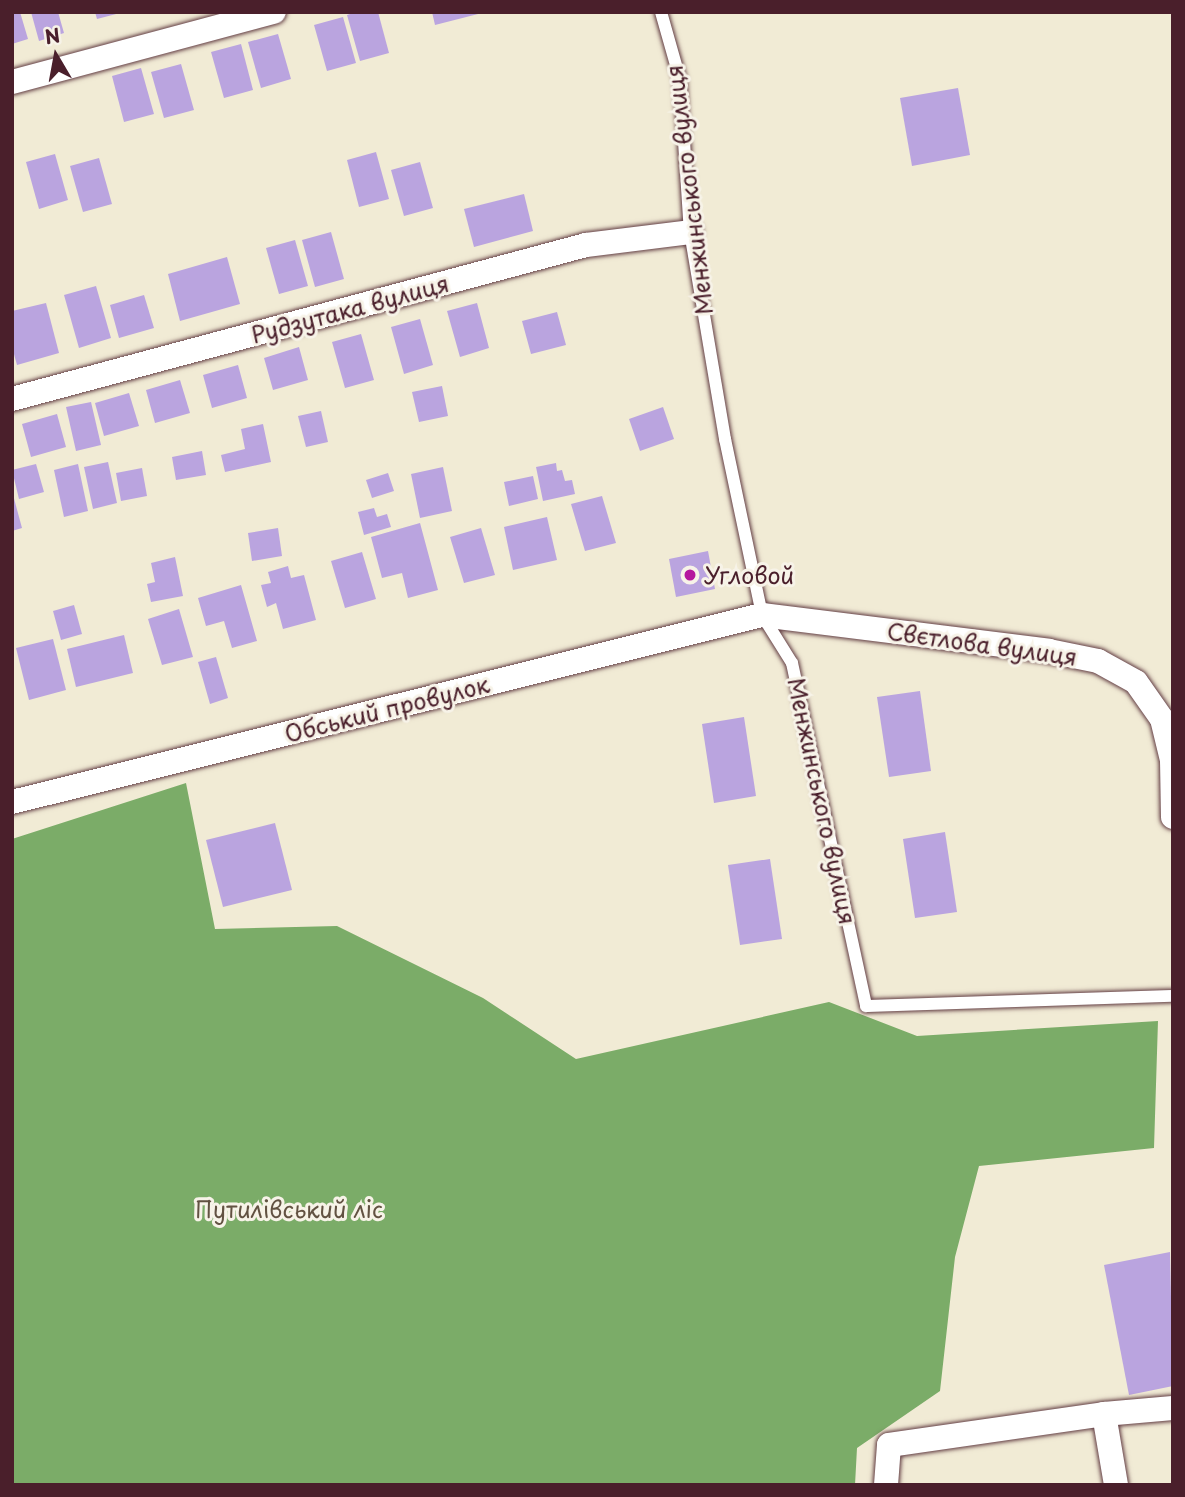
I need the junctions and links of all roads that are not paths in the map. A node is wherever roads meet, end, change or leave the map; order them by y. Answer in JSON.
{"nodes":[{"id":1,"x":274,"y":12,"type":"edge"},
{"id":2,"x":661,"y":12,"type":"edge"},
{"id":3,"x":12,"y":82,"type":"edge"},
{"id":4,"x":690,"y":232,"type":"junction"},
{"id":5,"x":12,"y":399,"type":"edge"},
{"id":6,"x":762,"y":615,"type":"junction"},
{"id":7,"x":12,"y":802,"type":"edge"},
{"id":8,"x":1173,"y":817,"type":"edge"},
{"id":9,"x":1173,"y":996,"type":"edge"},
{"id":10,"x":1173,"y":1408,"type":"edge"},
{"id":11,"x":1104,"y":1414,"type":"junction"},
{"id":12,"x":886,"y":1485,"type":"edge"},
{"id":13,"x":1116,"y":1485,"type":"edge"}],
"edges":[{"from":1,"to":3,"type":"street"},
{"from":2,"to":4,"type":"lane","name":"Менжинського вулиця"},
{"from":4,"to":5,"type":"street","name":"Рудзутака вулиця"},
{"from":4,"to":6,"type":"lane","name":"Менжинського вулиця"},
{"from":6,"to":7,"type":"street","name":"Обський провулок"},
{"from":6,"to":8,"type":"street","name":"Свєтлова вулиця"},
{"from":6,"to":9,"type":"lane","name":"Менжинського вулиця"},
{"from":10,"to":11,"type":"street"},
{"from":11,"to":12,"type":"street"},
{"from":11,"to":13,"type":"street"}]}
